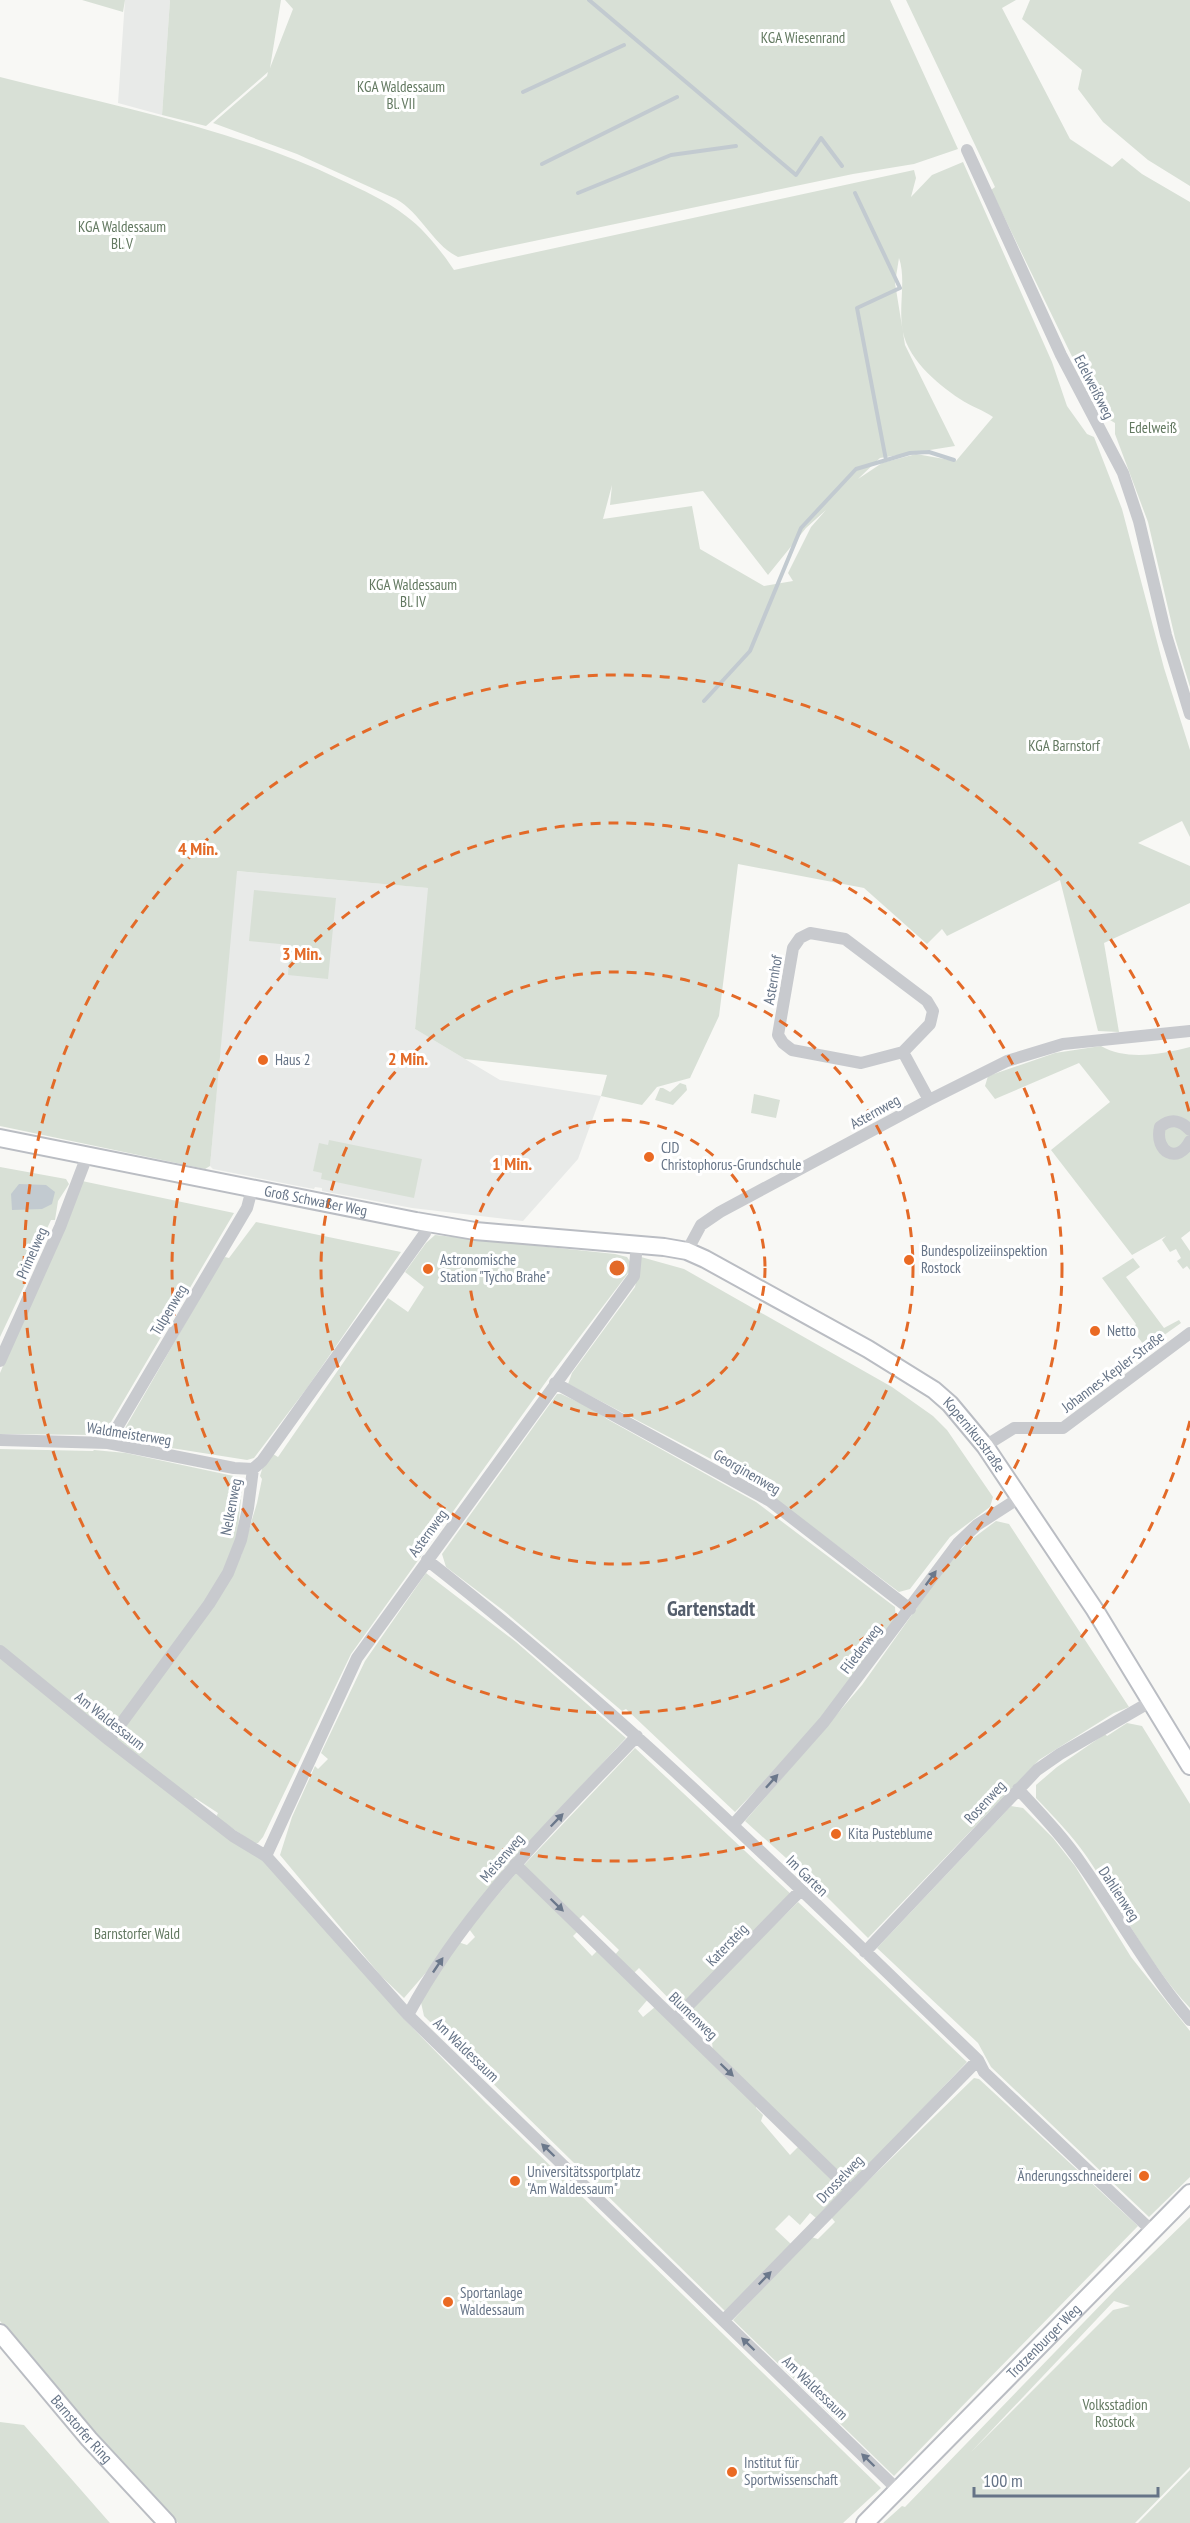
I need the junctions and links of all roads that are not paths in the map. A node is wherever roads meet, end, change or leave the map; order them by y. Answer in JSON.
{"nodes":[{"id":1,"x":967,"y":150,"type":"dead end"},
{"id":2,"x":1190,"y":714,"type":"edge"},
{"id":3,"x":1190,"y":1030,"type":"edge"},
{"id":4,"x":903,"y":1052,"type":"junction"},
{"id":5,"x":929,"y":1100,"type":"junction"},
{"id":6,"x":1190,"y":1130,"type":"edge"},
{"id":7,"x":0,"y":1138,"type":"edge"},
{"id":8,"x":1190,"y":1142,"type":"edge"},
{"id":9,"x":87,"y":1156,"type":"junction"},
{"id":10,"x":252,"y":1189,"type":"junction"},
{"id":11,"x":427,"y":1223,"type":"junction"},
{"id":12,"x":637,"y":1244,"type":"junction"},
{"id":13,"x":687,"y":1251,"type":"junction"},
{"id":14,"x":1190,"y":1333,"type":"edge"},
{"id":15,"x":0,"y":1360,"type":"edge"},
{"id":16,"x":555,"y":1383,"type":"junction"},
{"id":17,"x":0,"y":1440,"type":"edge"},
{"id":18,"x":108,"y":1443,"type":"junction"},
{"id":19,"x":985,"y":1446,"type":"junction"},
{"id":20,"x":253,"y":1469,"type":"junction"},
{"id":21,"x":1019,"y":1498,"type":"junction"},
{"id":22,"x":427,"y":1560,"type":"junction"},
{"id":23,"x":910,"y":1609,"type":"junction"},
{"id":24,"x":0,"y":1651,"type":"edge"},
{"id":25,"x":1150,"y":1702,"type":"junction"},
{"id":26,"x":637,"y":1736,"type":"junction"},
{"id":27,"x":109,"y":1740,"type":"junction"},
{"id":28,"x":1190,"y":1766,"type":"edge"},
{"id":29,"x":1018,"y":1789,"type":"junction"},
{"id":30,"x":733,"y":1825,"type":"junction"},
{"id":31,"x":266,"y":1856,"type":"junction"},
{"id":32,"x":515,"y":1864,"type":"junction"},
{"id":33,"x":801,"y":1890,"type":"junction"},
{"id":34,"x":865,"y":1952,"type":"junction"},
{"id":35,"x":408,"y":2015,"type":"junction"},
{"id":36,"x":675,"y":2019,"type":"junction"},
{"id":37,"x":1190,"y":2020,"type":"edge"},
{"id":38,"x":978,"y":2060,"type":"junction"},
{"id":39,"x":850,"y":2190,"type":"junction"},
{"id":40,"x":1190,"y":2193,"type":"edge"},
{"id":41,"x":1151,"y":2230,"type":"junction"},
{"id":42,"x":724,"y":2320,"type":"junction"},
{"id":43,"x":0,"y":2333,"type":"edge"},
{"id":44,"x":895,"y":2486,"type":"junction"},
{"id":45,"x":167,"y":2523,"type":"edge"},
{"id":46,"x":866,"y":2523,"type":"edge"}],
"edges":[{"from":1,"to":2,"type":"street","name":"Edelweißweg"},
{"from":3,"to":5,"type":"street","name":"Asternweg"},
{"from":4,"to":4,"type":"street","name":"Asternhof"},
{"from":4,"to":5,"type":"street"},
{"from":5,"to":13,"type":"street","name":"Asternweg"},
{"from":6,"to":8,"type":"street"},
{"from":7,"to":9,"type":"street","name":"Groß Schwaßer Weg"},
{"from":9,"to":10,"type":"street","name":"Groß Schwaßer Weg"},
{"from":9,"to":15,"type":"street","name":"Primelweg"},
{"from":10,"to":11,"type":"street","name":"Groß Schwaßer Weg"},
{"from":10,"to":18,"type":"street","name":"Tulpenweg"},
{"from":11,"to":12,"type":"street","name":"Groß Schwaßer Weg"},
{"from":11,"to":20,"type":"street","name":"Nelkenweg"},
{"from":12,"to":13,"type":"street","name":"Kopernikusstraße"},
{"from":12,"to":16,"type":"street","name":"Asternweg"},
{"from":13,"to":19,"type":"street","name":"Kopernikusstraße"},
{"from":14,"to":19,"type":"street","name":"Johannes-Kepler-Straße"},
{"from":16,"to":22,"type":"street","name":"Asternweg"},
{"from":16,"to":23,"type":"street","name":"Georginenweg"},
{"from":17,"to":18,"type":"street","name":"Waldmeisterweg"},
{"from":18,"to":20,"type":"street","name":"Waldmeisterweg"},
{"from":19,"to":21,"type":"street","name":"Kopernikusstraße"},
{"from":20,"to":27,"type":"street","name":"Nelkenweg"},
{"from":23,"to":21,"type":"street","name":"Fliederweg","one_way":true},
{"from":21,"to":25,"type":"street","name":"Kopernikusstraße"},
{"from":22,"to":26,"type":"street","name":"Im Garten"},
{"from":22,"to":31,"type":"street","name":"Asternweg"},
{"from":30,"to":23,"type":"street","name":"Fliederweg","one_way":true},
{"from":24,"to":27,"type":"street","name":"Am Waldessaum"},
{"from":25,"to":28,"type":"street","name":"Kopernikusstraße"},
{"from":25,"to":29,"type":"street","name":"Rosenweg"},
{"from":26,"to":30,"type":"street","name":"Im Garten"},
{"from":32,"to":26,"type":"street","name":"Meisenweg","one_way":true},
{"from":27,"to":31,"type":"street","name":"Am Waldessaum"},
{"from":29,"to":34,"type":"street","name":"Rosenweg"},
{"from":29,"to":37,"type":"street","name":"Dahlienweg"},
{"from":30,"to":33,"type":"street","name":"Im Garten"},
{"from":31,"to":35,"type":"street","name":"Am Waldessaum"},
{"from":35,"to":32,"type":"street","name":"Meisenweg","one_way":true},
{"from":32,"to":36,"type":"street","name":"Blumenweg","one_way":true},
{"from":33,"to":34,"type":"street","name":"Im Garten"},
{"from":33,"to":36,"type":"street","name":"Katersteig"},
{"from":34,"to":38,"type":"street","name":"Im Garten"},
{"from":42,"to":35,"type":"street","name":"Am Waldessaum","one_way":true},
{"from":36,"to":39,"type":"street","name":"Blumenweg","one_way":true},
{"from":38,"to":39,"type":"street","name":"Drosselweg"},
{"from":38,"to":41,"type":"street","name":"Im Garten"},
{"from":42,"to":39,"type":"street","name":"Drosselweg","one_way":true},
{"from":40,"to":41,"type":"street","name":"Trotzenburger Weg"},
{"from":41,"to":44,"type":"street","name":"Trotzenburger Weg"},
{"from":44,"to":42,"type":"street","name":"Am Waldessaum","one_way":true},
{"from":43,"to":45,"type":"street","name":"Barnstorfer Ring"},
{"from":44,"to":46,"type":"street","name":"Trotzenburger Weg"}]}
